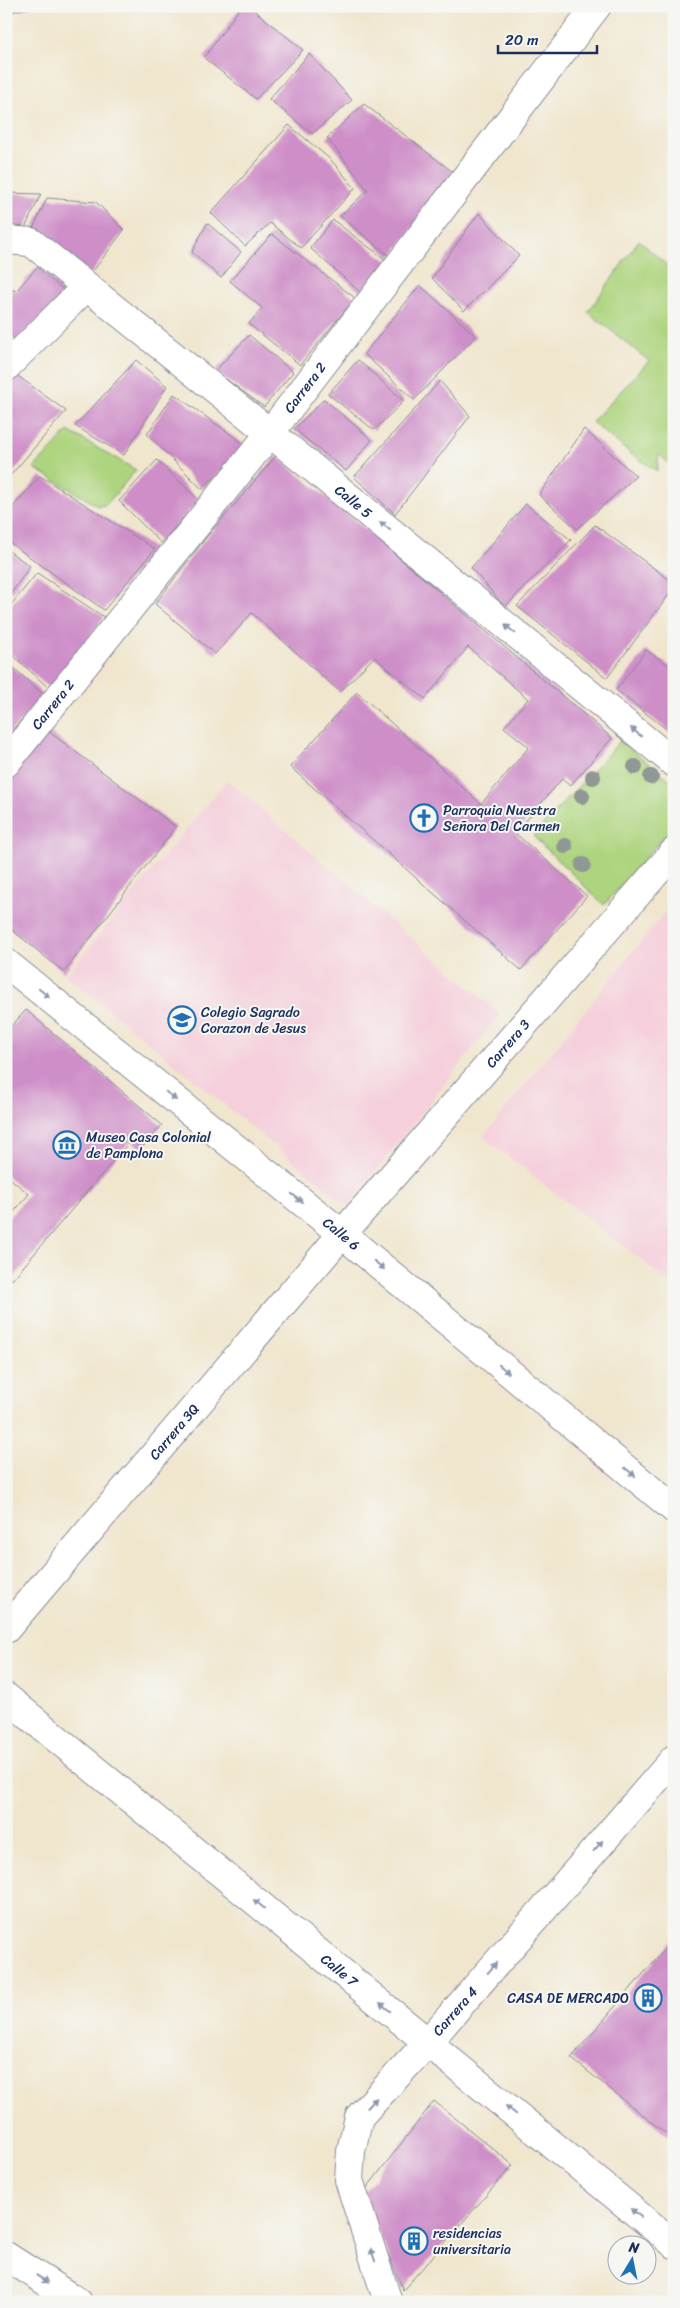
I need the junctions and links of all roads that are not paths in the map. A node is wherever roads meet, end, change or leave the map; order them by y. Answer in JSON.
{"nodes":[{"id":1,"x":597,"y":6,"type":"edge"},
{"id":2,"x":18,"y":241,"type":"edge"},
{"id":3,"x":87,"y":286,"type":"junction"},
{"id":4,"x":6,"y":367,"type":"edge"},
{"id":5,"x":270,"y":433,"type":"junction"},
{"id":6,"x":6,"y":763,"type":"edge"},
{"id":7,"x":674,"y":763,"type":"edge"},
{"id":8,"x":674,"y":852,"type":"edge"},
{"id":9,"x":6,"y":963,"type":"edge"},
{"id":10,"x":342,"y":1234,"type":"junction"},
{"id":11,"x":674,"y":1509,"type":"edge"},
{"id":12,"x":6,"y":1629,"type":"edge"},
{"id":13,"x":6,"y":1697,"type":"edge"},
{"id":14,"x":674,"y":1759,"type":"edge"},
{"id":15,"x":428,"y":2042,"type":"junction"},
{"id":16,"x":674,"y":2244,"type":"edge"},
{"id":17,"x":6,"y":2256,"type":"edge"},
{"id":18,"x":78,"y":2302,"type":"edge"},
{"id":19,"x":388,"y":2302,"type":"edge"}],
"edges":[{"from":1,"to":5,"type":"street","name":"Carrera 2"},
{"from":2,"to":3,"type":"street","name":"Calle 5"},
{"from":3,"to":4,"type":"street"},
{"from":3,"to":5,"type":"street","name":"Calle 5"},
{"from":5,"to":6,"type":"street","name":"Carrera 2"},
{"from":7,"to":5,"type":"street","name":"Calle 5","one_way":true},
{"from":8,"to":10,"type":"street","name":"Carrera 3"},
{"from":9,"to":10,"type":"street","name":"Calle 6","one_way":true},
{"from":10,"to":11,"type":"street","name":"Calle 6","one_way":true},
{"from":10,"to":12,"type":"street","name":"Carrera 3Q"},
{"from":15,"to":13,"type":"street","name":"Calle 7","one_way":true},
{"from":15,"to":14,"type":"street","name":"Carrera 4","one_way":true},
{"from":16,"to":15,"type":"street","name":"Calle 7","one_way":true},
{"from":19,"to":15,"type":"street","name":"Carrera 4","one_way":true},
{"from":17,"to":18,"type":"street","one_way":true}]}
